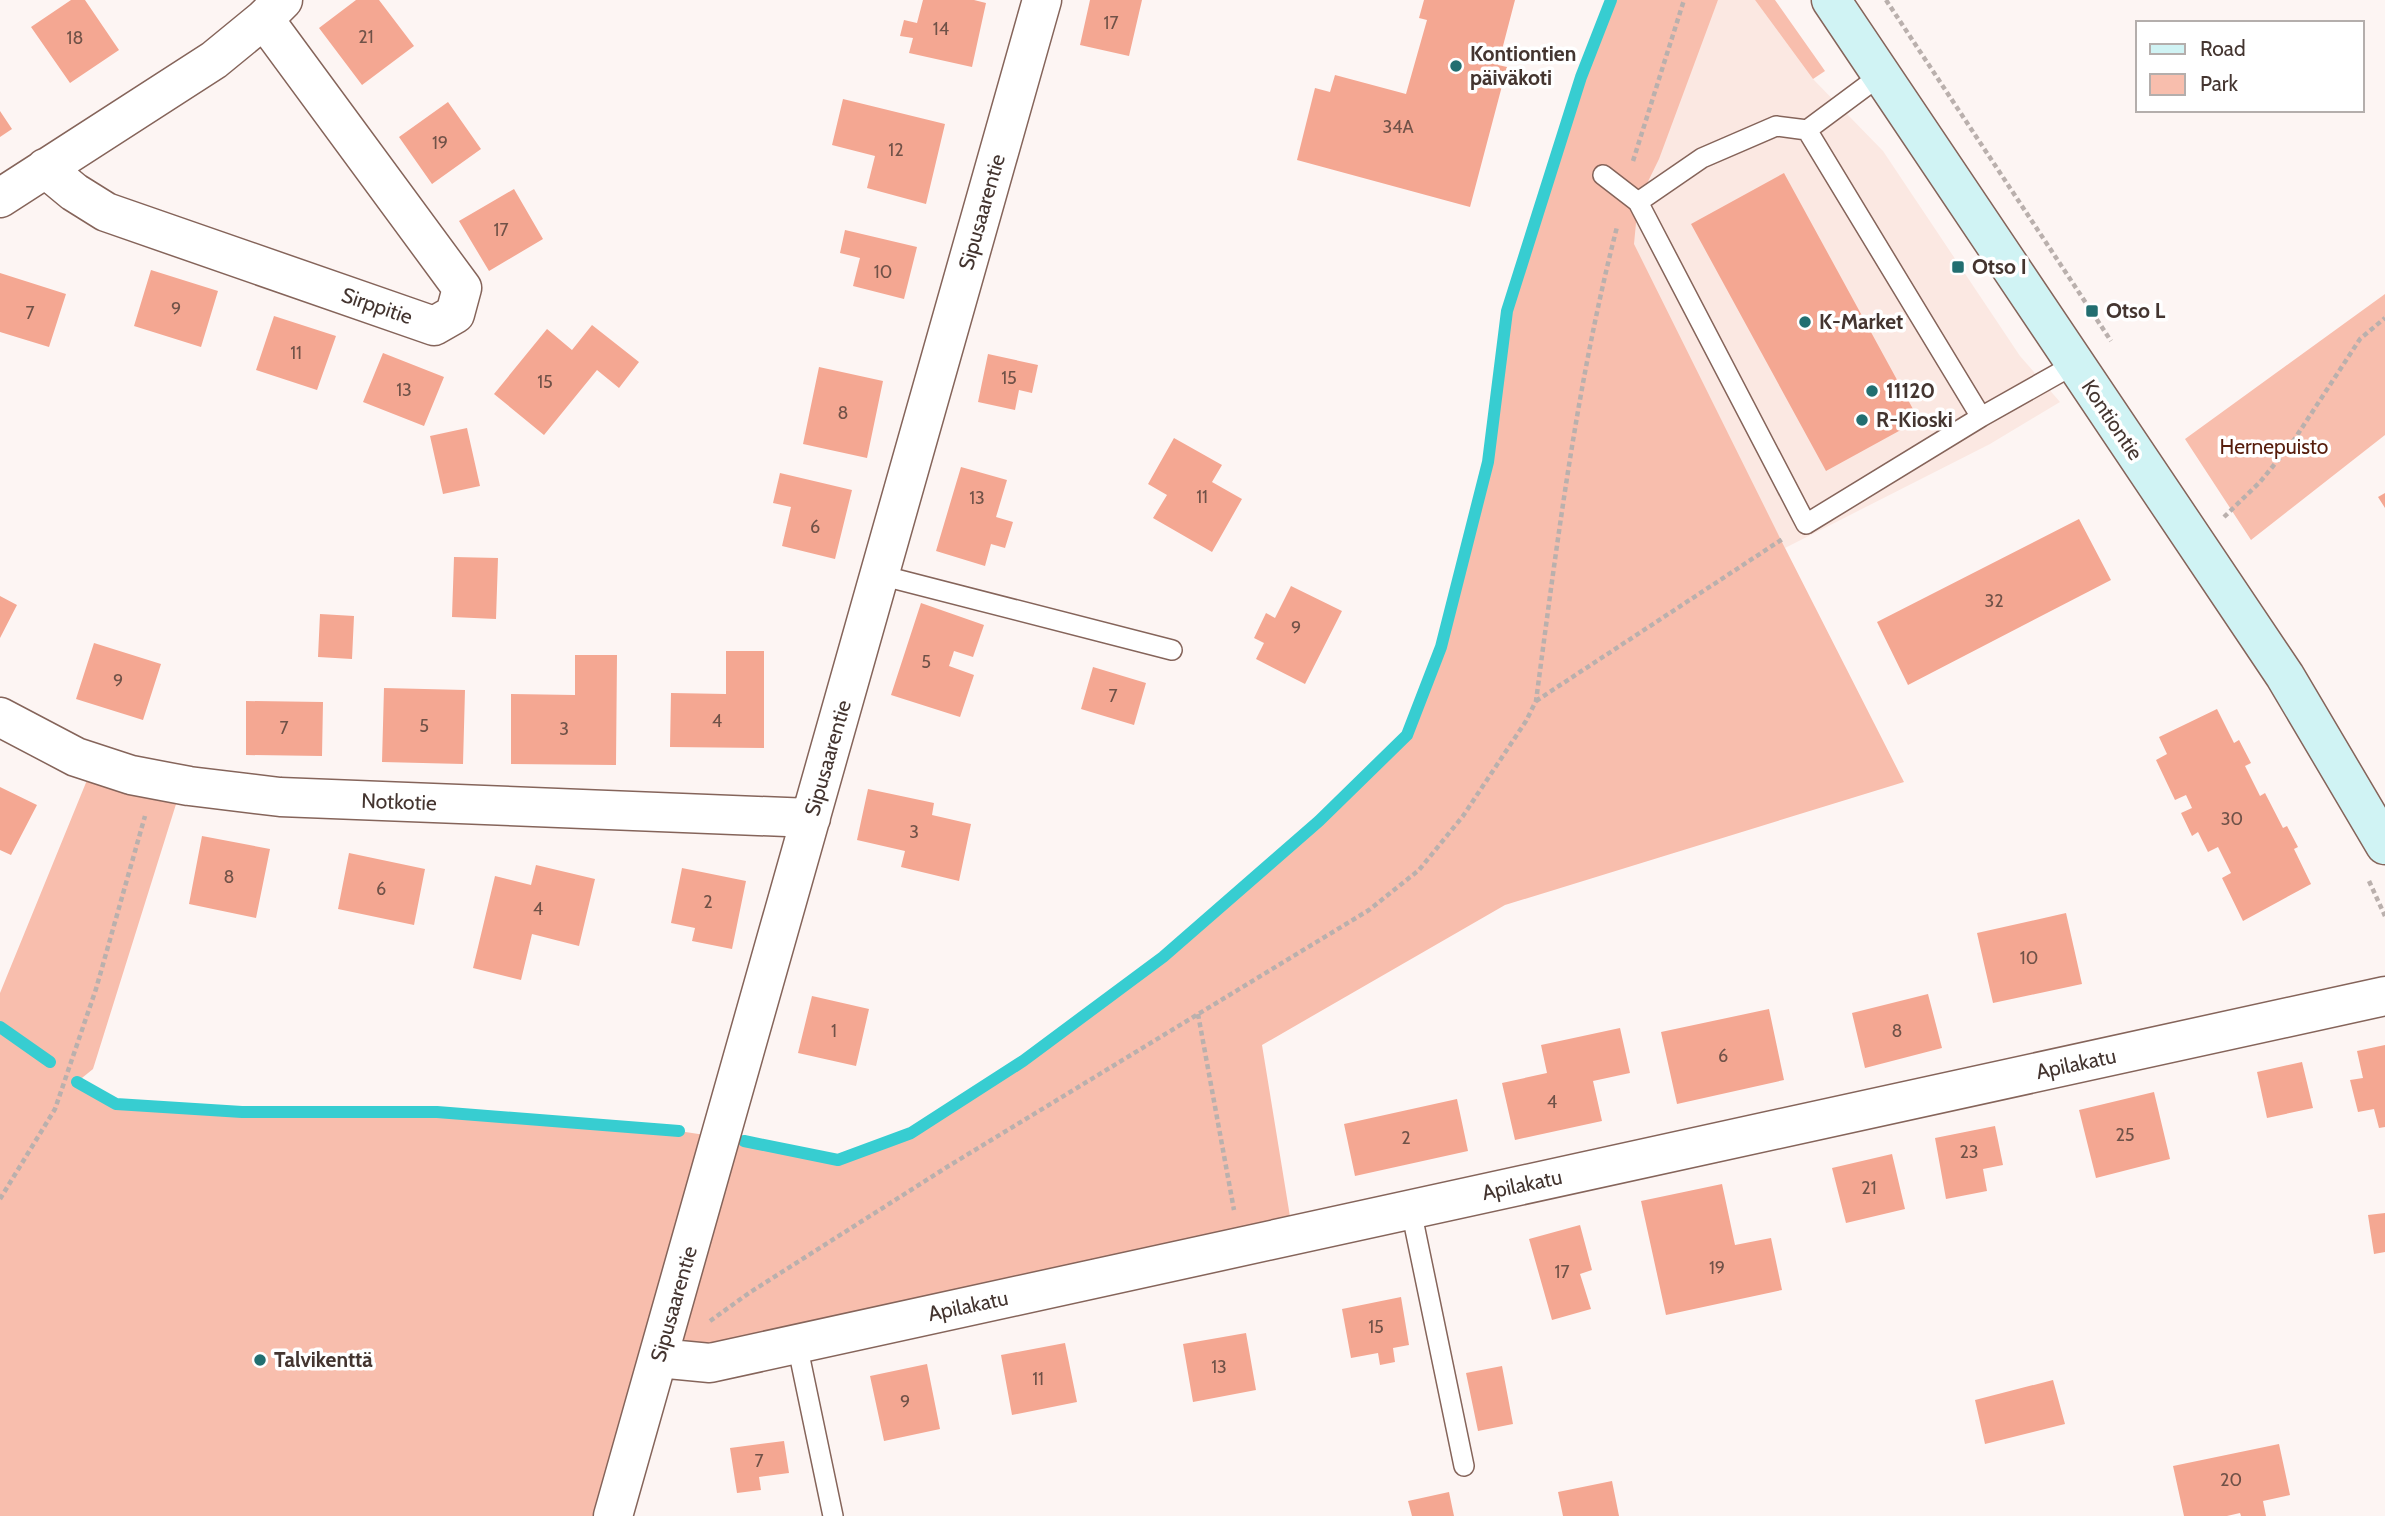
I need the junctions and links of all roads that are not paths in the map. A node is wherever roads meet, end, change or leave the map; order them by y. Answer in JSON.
{"nodes":[{"id":1,"x":1042,"y":0,"type":"edge"},
{"id":2,"x":1831,"y":0,"type":"edge"},
{"id":3,"x":274,"y":10,"type":"edge"},
{"id":4,"x":1881,"y":75,"type":"junction"},
{"id":5,"x":1807,"y":130,"type":"junction"},
{"id":6,"x":45,"y":168,"type":"junction"},
{"id":7,"x":1603,"y":175,"type":"dead end"},
{"id":8,"x":1632,"y":197,"type":"junction"},
{"id":9,"x":0,"y":198,"type":"edge"},
{"id":10,"x":2075,"y":363,"type":"junction"},
{"id":11,"x":1982,"y":417,"type":"junction"},
{"id":12,"x":880,"y":575,"type":"junction"},
{"id":13,"x":1172,"y":650,"type":"dead end"},
{"id":14,"x":0,"y":717,"type":"edge"},
{"id":15,"x":811,"y":818,"type":"junction"},
{"id":16,"x":2385,"y":845,"type":"edge"},
{"id":17,"x":2385,"y":996,"type":"edge"},
{"id":18,"x":1411,"y":1210,"type":"junction"},
{"id":19,"x":797,"y":1344,"type":"junction"},
{"id":20,"x":658,"y":1358,"type":"junction"},
{"id":21,"x":1464,"y":1466,"type":"dead end"},
{"id":22,"x":613,"y":1516,"type":"edge"},
{"id":23,"x":834,"y":1516,"type":"edge"}],
"edges":[{"from":1,"to":12,"type":"street","name":"Sipusaarentie"},
{"from":2,"to":4,"type":"street","name":"Kontiontie"},
{"from":3,"to":6,"type":"street","name":"Sirppitie"},
{"from":3,"to":6,"type":"street","name":"Sirppitie"},
{"from":4,"to":5,"type":"lane"},
{"from":4,"to":10,"type":"street","name":"Kontiontie"},
{"from":5,"to":8,"type":"lane"},
{"from":5,"to":11,"type":"lane"},
{"from":6,"to":9,"type":"street","name":"Sirppitie"},
{"from":7,"to":8,"type":"lane"},
{"from":8,"to":11,"type":"lane"},
{"from":10,"to":11,"type":"lane"},
{"from":10,"to":16,"type":"street","name":"Kontiontie"},
{"from":12,"to":13,"type":"lane"},
{"from":12,"to":15,"type":"street","name":"Sipusaarentie"},
{"from":14,"to":15,"type":"street","name":"Notkotie"},
{"from":15,"to":20,"type":"street","name":"Sipusaarentie"},
{"from":17,"to":18,"type":"street","name":"Apilakatu"},
{"from":18,"to":19,"type":"street","name":"Apilakatu"},
{"from":18,"to":21,"type":"lane"},
{"from":19,"to":20,"type":"street","name":"Apilakatu"},
{"from":19,"to":23,"type":"lane"},
{"from":20,"to":22,"type":"street","name":"Sipusaarentie"}]}
